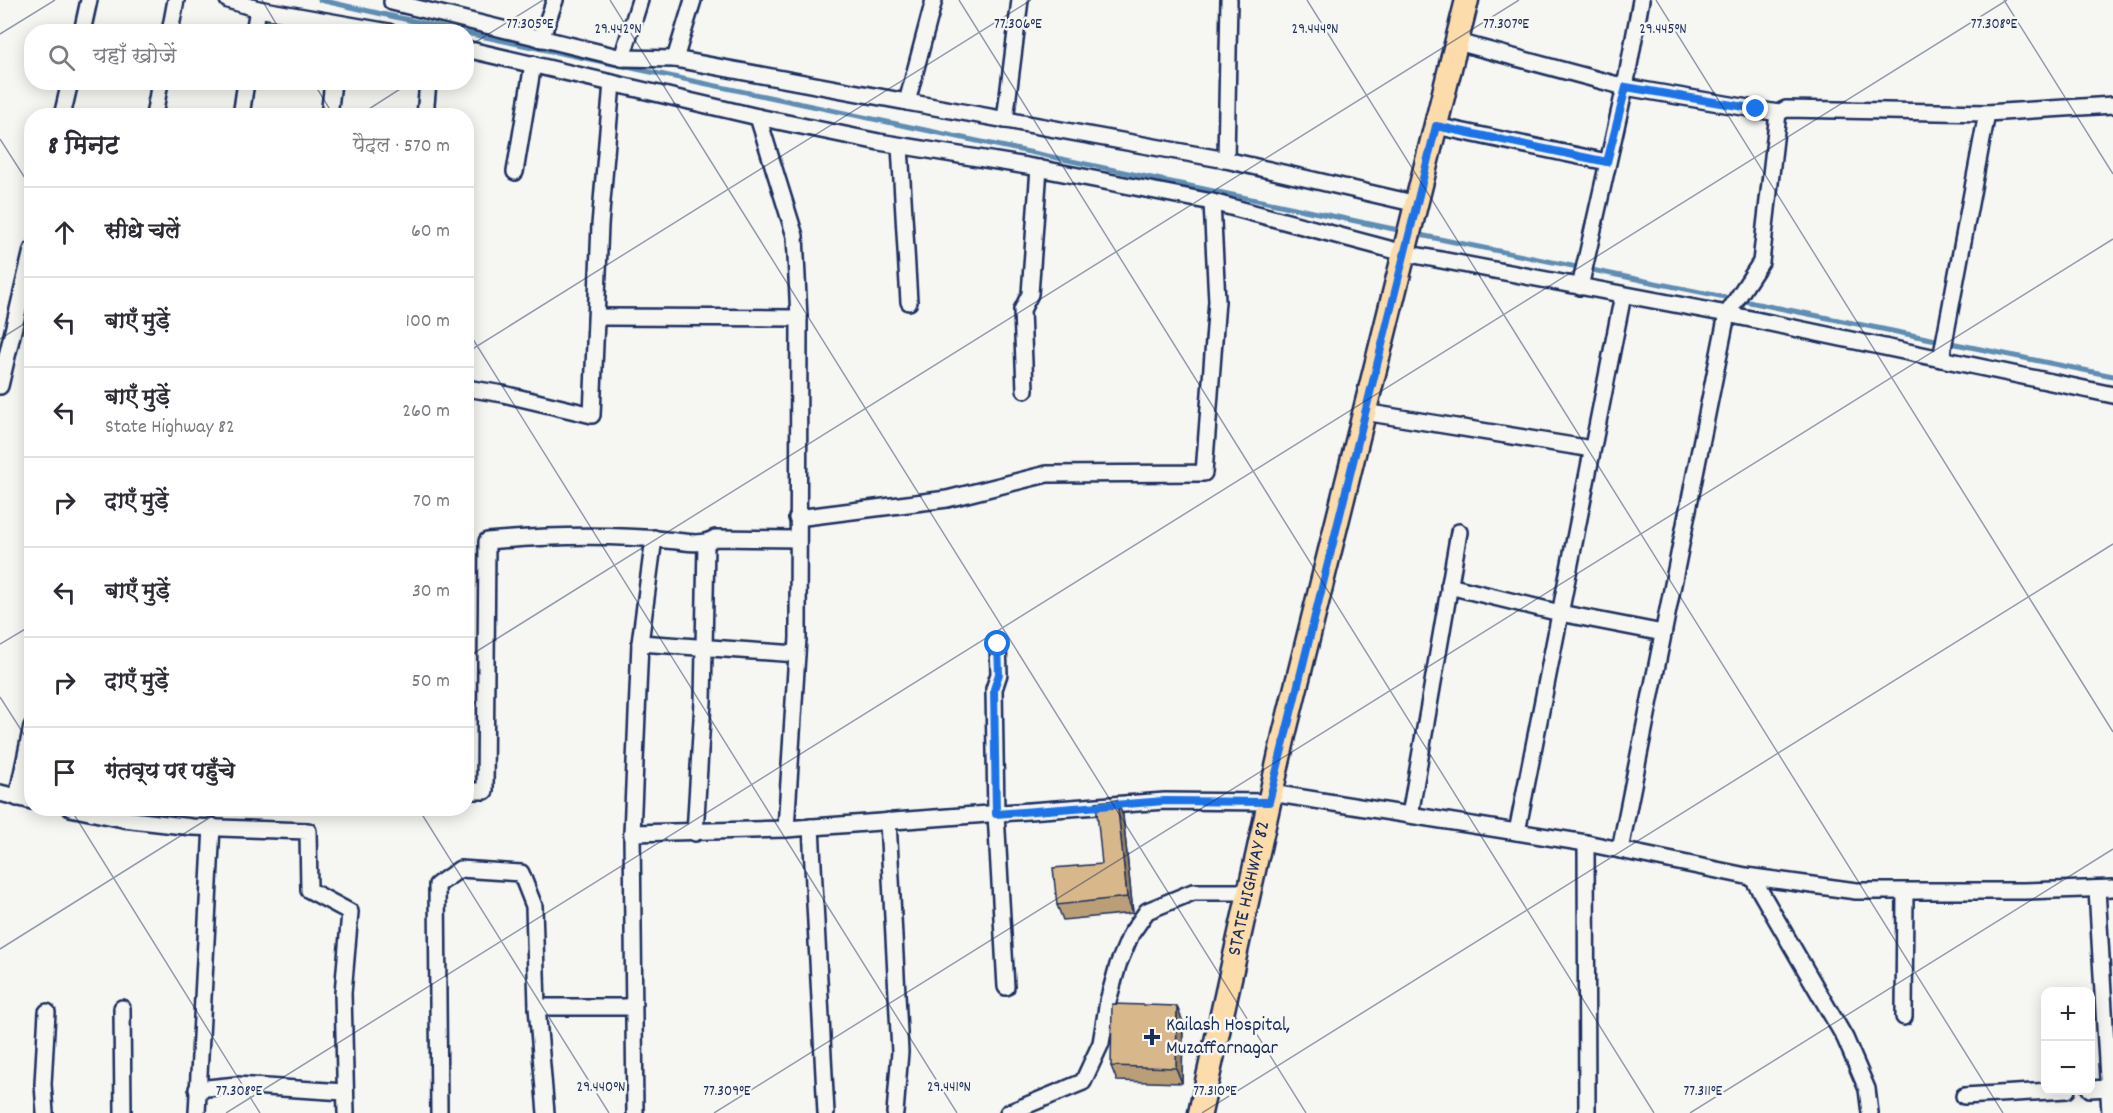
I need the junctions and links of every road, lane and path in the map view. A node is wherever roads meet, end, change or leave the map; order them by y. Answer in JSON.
{"nodes":[{"id":1,"x":89,"y":0,"type":"edge"},
{"id":2,"x":176,"y":0,"type":"edge"},
{"id":3,"x":228,"y":0,"type":"edge"},
{"id":4,"x":555,"y":0,"type":"edge"},
{"id":5,"x":640,"y":0,"type":"edge"},
{"id":6,"x":693,"y":0,"type":"edge"},
{"id":7,"x":934,"y":0,"type":"edge"},
{"id":8,"x":1020,"y":0,"type":"edge"},
{"id":9,"x":1229,"y":0,"type":"edge"},
{"id":10,"x":1467,"y":0,"type":"edge"},
{"id":11,"x":1641,"y":0,"type":"edge"},
{"id":12,"x":391,"y":3,"type":"edge"},
{"id":13,"x":258,"y":9,"type":"junction"},
{"id":14,"x":84,"y":24,"type":"edge"},
{"id":15,"x":172,"y":24,"type":"edge"},
{"id":16,"x":255,"y":24,"type":"edge"},
{"id":17,"x":327,"y":24,"type":"edge"},
{"id":18,"x":388,"y":24,"type":"edge"},
{"id":19,"x":541,"y":39,"type":"junction"},
{"id":20,"x":1456,"y":42,"type":"junction"},
{"id":21,"x":474,"y":51,"type":"edge"},
{"id":22,"x":622,"y":58,"type":"junction"},
{"id":23,"x":675,"y":59,"type":"junction"},
{"id":24,"x":533,"y":64,"type":"junction"},
{"id":25,"x":612,"y":83,"type":"junction"},
{"id":26,"x":1626,"y":87,"type":"junction"},
{"id":27,"x":68,"y":90,"type":"edge"},
{"id":28,"x":159,"y":90,"type":"edge"},
{"id":29,"x":245,"y":90,"type":"edge"},
{"id":30,"x":332,"y":90,"type":"edge"},
{"id":31,"x":427,"y":90,"type":"edge"},
{"id":32,"x":907,"y":102,"type":"junction"},
{"id":33,"x":2113,"y":105,"type":"edge"},
{"id":34,"x":64,"y":108,"type":"edge"},
{"id":35,"x":155,"y":108,"type":"edge"},
{"id":36,"x":242,"y":108,"type":"edge"},
{"id":37,"x":329,"y":108,"type":"edge"},
{"id":38,"x":426,"y":108,"type":"edge"},
{"id":39,"x":1778,"y":113,"type":"junction"},
{"id":40,"x":1987,"y":113,"type":"junction"},
{"id":41,"x":758,"y":117,"type":"junction"},
{"id":42,"x":1005,"y":120,"type":"junction"},
{"id":43,"x":1436,"y":126,"type":"junction"},
{"id":44,"x":900,"y":146,"type":"junction"},
{"id":45,"x":1227,"y":160,"type":"junction"},
{"id":46,"x":1607,"y":162,"type":"junction"},
{"id":47,"x":1039,"y":168,"type":"junction"},
{"id":48,"x":515,"y":172,"type":"dead end"},
{"id":49,"x":1212,"y":202,"type":"junction"},
{"id":50,"x":1410,"y":231,"type":"junction"},
{"id":51,"x":1581,"y":282,"type":"junction"},
{"id":52,"x":24,"y":284,"type":"edge"},
{"id":53,"x":1623,"y":296,"type":"junction"},
{"id":54,"x":909,"y":302,"type":"dead end"},
{"id":55,"x":1729,"y":311,"type":"junction"},
{"id":56,"x":597,"y":317,"type":"junction"},
{"id":57,"x":799,"y":318,"type":"junction"},
{"id":58,"x":1942,"y":355,"type":"junction"},
{"id":59,"x":0,"y":386,"type":"edge"},
{"id":60,"x":474,"y":389,"type":"edge"},
{"id":61,"x":1025,"y":390,"type":"dead end"},
{"id":62,"x":2113,"y":395,"type":"edge"},
{"id":63,"x":1364,"y":412,"type":"junction"},
{"id":64,"x":1592,"y":450,"type":"junction"},
{"id":65,"x":797,"y":518,"type":"junction"},
{"id":66,"x":1460,"y":532,"type":"dead end"},
{"id":67,"x":654,"y":538,"type":"junction"},
{"id":68,"x":797,"y":539,"type":"junction"},
{"id":69,"x":706,"y":543,"type":"junction"},
{"id":70,"x":1449,"y":586,"type":"junction"},
{"id":71,"x":1560,"y":613,"type":"junction"},
{"id":72,"x":1663,"y":633,"type":"junction"},
{"id":73,"x":640,"y":643,"type":"junction"},
{"id":74,"x":998,"y":644,"type":"dead end"},
{"id":75,"x":704,"y":648,"type":"junction"},
{"id":76,"x":797,"y":654,"type":"junction"},
{"id":77,"x":474,"y":791,"type":"edge"},
{"id":78,"x":0,"y":793,"type":"edge"},
{"id":79,"x":1270,"y":797,"type":"junction"},
{"id":80,"x":24,"y":799,"type":"edge"},
{"id":81,"x":996,"y":814,"type":"junction"},
{"id":82,"x":1410,"y":815,"type":"junction"},
{"id":83,"x":109,"y":816,"type":"edge"},
{"id":84,"x":888,"y":821,"type":"junction"},
{"id":85,"x":212,"y":826,"type":"junction"},
{"id":86,"x":811,"y":827,"type":"junction"},
{"id":87,"x":786,"y":829,"type":"junction"},
{"id":88,"x":1517,"y":832,"type":"junction"},
{"id":89,"x":695,"y":833,"type":"junction"},
{"id":90,"x":632,"y":834,"type":"junction"},
{"id":91,"x":1586,"y":843,"type":"junction"},
{"id":92,"x":1620,"y":850,"type":"junction"},
{"id":93,"x":1752,"y":877,"type":"junction"},
{"id":94,"x":2113,"y":888,"type":"edge"},
{"id":95,"x":2097,"y":889,"type":"junction"},
{"id":96,"x":1905,"y":891,"type":"junction"},
{"id":97,"x":1249,"y":892,"type":"junction"},
{"id":98,"x":1006,"y":987,"type":"dead end"},
{"id":99,"x":537,"y":1007,"type":"junction"},
{"id":100,"x":632,"y":1007,"type":"junction"},
{"id":101,"x":122,"y":1008,"type":"dead end"},
{"id":102,"x":47,"y":1012,"type":"dead end"},
{"id":103,"x":1904,"y":1017,"type":"dead end"},
{"id":104,"x":2109,"y":1088,"type":"junction"},
{"id":105,"x":197,"y":1089,"type":"junction"},
{"id":106,"x":2095,"y":1089,"type":"edge"},
{"id":107,"x":344,"y":1092,"type":"junction"},
{"id":108,"x":2041,"y":1092,"type":"edge"},
{"id":109,"x":1964,"y":1096,"type":"dead end"},
{"id":110,"x":45,"y":1113,"type":"edge"},
{"id":111,"x":123,"y":1113,"type":"edge"},
{"id":112,"x":197,"y":1113,"type":"edge"},
{"id":113,"x":346,"y":1113,"type":"edge"},
{"id":114,"x":439,"y":1113,"type":"edge"},
{"id":115,"x":546,"y":1113,"type":"edge"},
{"id":116,"x":635,"y":1113,"type":"edge"},
{"id":117,"x":826,"y":1113,"type":"edge"},
{"id":118,"x":895,"y":1113,"type":"edge"},
{"id":119,"x":1008,"y":1113,"type":"edge"},
{"id":120,"x":1200,"y":1113,"type":"edge"},
{"id":121,"x":1587,"y":1113,"type":"edge"},
{"id":122,"x":1870,"y":1113,"type":"edge"},
{"id":123,"x":2110,"y":1113,"type":"edge"}],
"edges":[{"from":1,"to":14,"type":"street"},
{"from":2,"to":15,"type":"street"},
{"from":3,"to":13,"type":"street"},
{"from":4,"to":19,"type":"street"},
{"from":5,"to":22,"type":"street"},
{"from":6,"to":23,"type":"street"},
{"from":7,"to":32,"type":"street"},
{"from":8,"to":42,"type":"street"},
{"from":9,"to":45,"type":"street"},
{"from":10,"to":20,"type":"main road","name":"STATE HIGHWAY 82"},
{"from":11,"to":26,"type":"street"},
{"from":12,"to":18,"type":"street"},
{"from":12,"to":19,"type":"street"},
{"from":13,"to":16,"type":"street"},
{"from":13,"to":17,"type":"street"},
{"from":19,"to":22,"type":"street"},
{"from":20,"to":26,"type":"street"},
{"from":20,"to":43,"type":"main road","name":"STATE HIGHWAY 82"},
{"from":21,"to":24,"type":"street"},
{"from":22,"to":23,"type":"street"},
{"from":23,"to":32,"type":"street"},
{"from":24,"to":25,"type":"street"},
{"from":24,"to":48,"type":"street"},
{"from":25,"to":41,"type":"street"},
{"from":25,"to":56,"type":"street"},
{"from":26,"to":39,"type":"street"},
{"from":26,"to":46,"type":"street"},
{"from":27,"to":34,"type":"street"},
{"from":28,"to":35,"type":"street"},
{"from":29,"to":36,"type":"street"},
{"from":30,"to":37,"type":"street"},
{"from":31,"to":38,"type":"street"},
{"from":32,"to":42,"type":"street"},
{"from":33,"to":40,"type":"street"},
{"from":39,"to":40,"type":"street"},
{"from":39,"to":55,"type":"street"},
{"from":40,"to":58,"type":"street"},
{"from":41,"to":44,"type":"street"},
{"from":41,"to":57,"type":"street"},
{"from":42,"to":45,"type":"street"},
{"from":43,"to":46,"type":"street"},
{"from":43,"to":50,"type":"main road","name":"STATE HIGHWAY 82"},
{"from":44,"to":47,"type":"street"},
{"from":44,"to":54,"type":"street"},
{"from":45,"to":50,"type":"street"},
{"from":46,"to":51,"type":"street"},
{"from":47,"to":49,"type":"street"},
{"from":47,"to":61,"type":"street"},
{"from":49,"to":50,"type":"street"},
{"from":49,"to":65,"type":"street"},
{"from":50,"to":51,"type":"street"},
{"from":50,"to":63,"type":"main road","name":"STATE HIGHWAY 82"},
{"from":51,"to":53,"type":"street"},
{"from":52,"to":59,"type":"street"},
{"from":53,"to":55,"type":"street"},
{"from":53,"to":64,"type":"street"},
{"from":55,"to":58,"type":"street"},
{"from":55,"to":72,"type":"street"},
{"from":56,"to":57,"type":"street"},
{"from":56,"to":60,"type":"street"},
{"from":57,"to":65,"type":"street"},
{"from":58,"to":62,"type":"street"},
{"from":63,"to":64,"type":"street"},
{"from":63,"to":79,"type":"main road","name":"STATE HIGHWAY 82"},
{"from":64,"to":71,"type":"street"},
{"from":65,"to":68,"type":"street"},
{"from":66,"to":70,"type":"street"},
{"from":67,"to":69,"type":"street"},
{"from":67,"to":73,"type":"street"},
{"from":67,"to":77,"type":"street"},
{"from":68,"to":69,"type":"street"},
{"from":68,"to":76,"type":"street"},
{"from":69,"to":75,"type":"street"},
{"from":70,"to":71,"type":"street"},
{"from":70,"to":82,"type":"street"},
{"from":71,"to":72,"type":"street"},
{"from":71,"to":88,"type":"street"},
{"from":72,"to":92,"type":"street"},
{"from":73,"to":75,"type":"street"},
{"from":73,"to":90,"type":"street"},
{"from":74,"to":81,"type":"street"},
{"from":75,"to":76,"type":"street"},
{"from":75,"to":89,"type":"street"},
{"from":76,"to":87,"type":"street"},
{"from":78,"to":80,"type":"street"},
{"from":79,"to":81,"type":"street"},
{"from":79,"to":82,"type":"street"},
{"from":79,"to":97,"type":"main road","name":"STATE HIGHWAY 82"},
{"from":81,"to":84,"type":"street"},
{"from":81,"to":98,"type":"street"},
{"from":82,"to":88,"type":"street"},
{"from":83,"to":85,"type":"street"},
{"from":84,"to":86,"type":"street"},
{"from":84,"to":118,"type":"street"},
{"from":85,"to":105,"type":"street"},
{"from":85,"to":107,"type":"street"},
{"from":86,"to":87,"type":"street"},
{"from":86,"to":117,"type":"street"},
{"from":87,"to":89,"type":"street"},
{"from":88,"to":91,"type":"street"},
{"from":89,"to":90,"type":"street"},
{"from":90,"to":100,"type":"street"},
{"from":91,"to":92,"type":"street"},
{"from":91,"to":121,"type":"street"},
{"from":92,"to":93,"type":"street"},
{"from":93,"to":96,"type":"street"},
{"from":93,"to":122,"type":"street"},
{"from":94,"to":95,"type":"street"},
{"from":95,"to":96,"type":"street"},
{"from":95,"to":104,"type":"street"},
{"from":96,"to":103,"type":"street"},
{"from":97,"to":119,"type":"street"},
{"from":97,"to":120,"type":"main road","name":"STATE HIGHWAY 82"},
{"from":99,"to":100,"type":"street"},
{"from":99,"to":114,"type":"street"},
{"from":99,"to":115,"type":"street"},
{"from":100,"to":116,"type":"street"},
{"from":101,"to":111,"type":"street"},
{"from":102,"to":110,"type":"street"},
{"from":104,"to":106,"type":"street"},
{"from":104,"to":123,"type":"street"},
{"from":105,"to":107,"type":"street"},
{"from":105,"to":112,"type":"street"},
{"from":107,"to":113,"type":"street"},
{"from":108,"to":109,"type":"street"}]}
